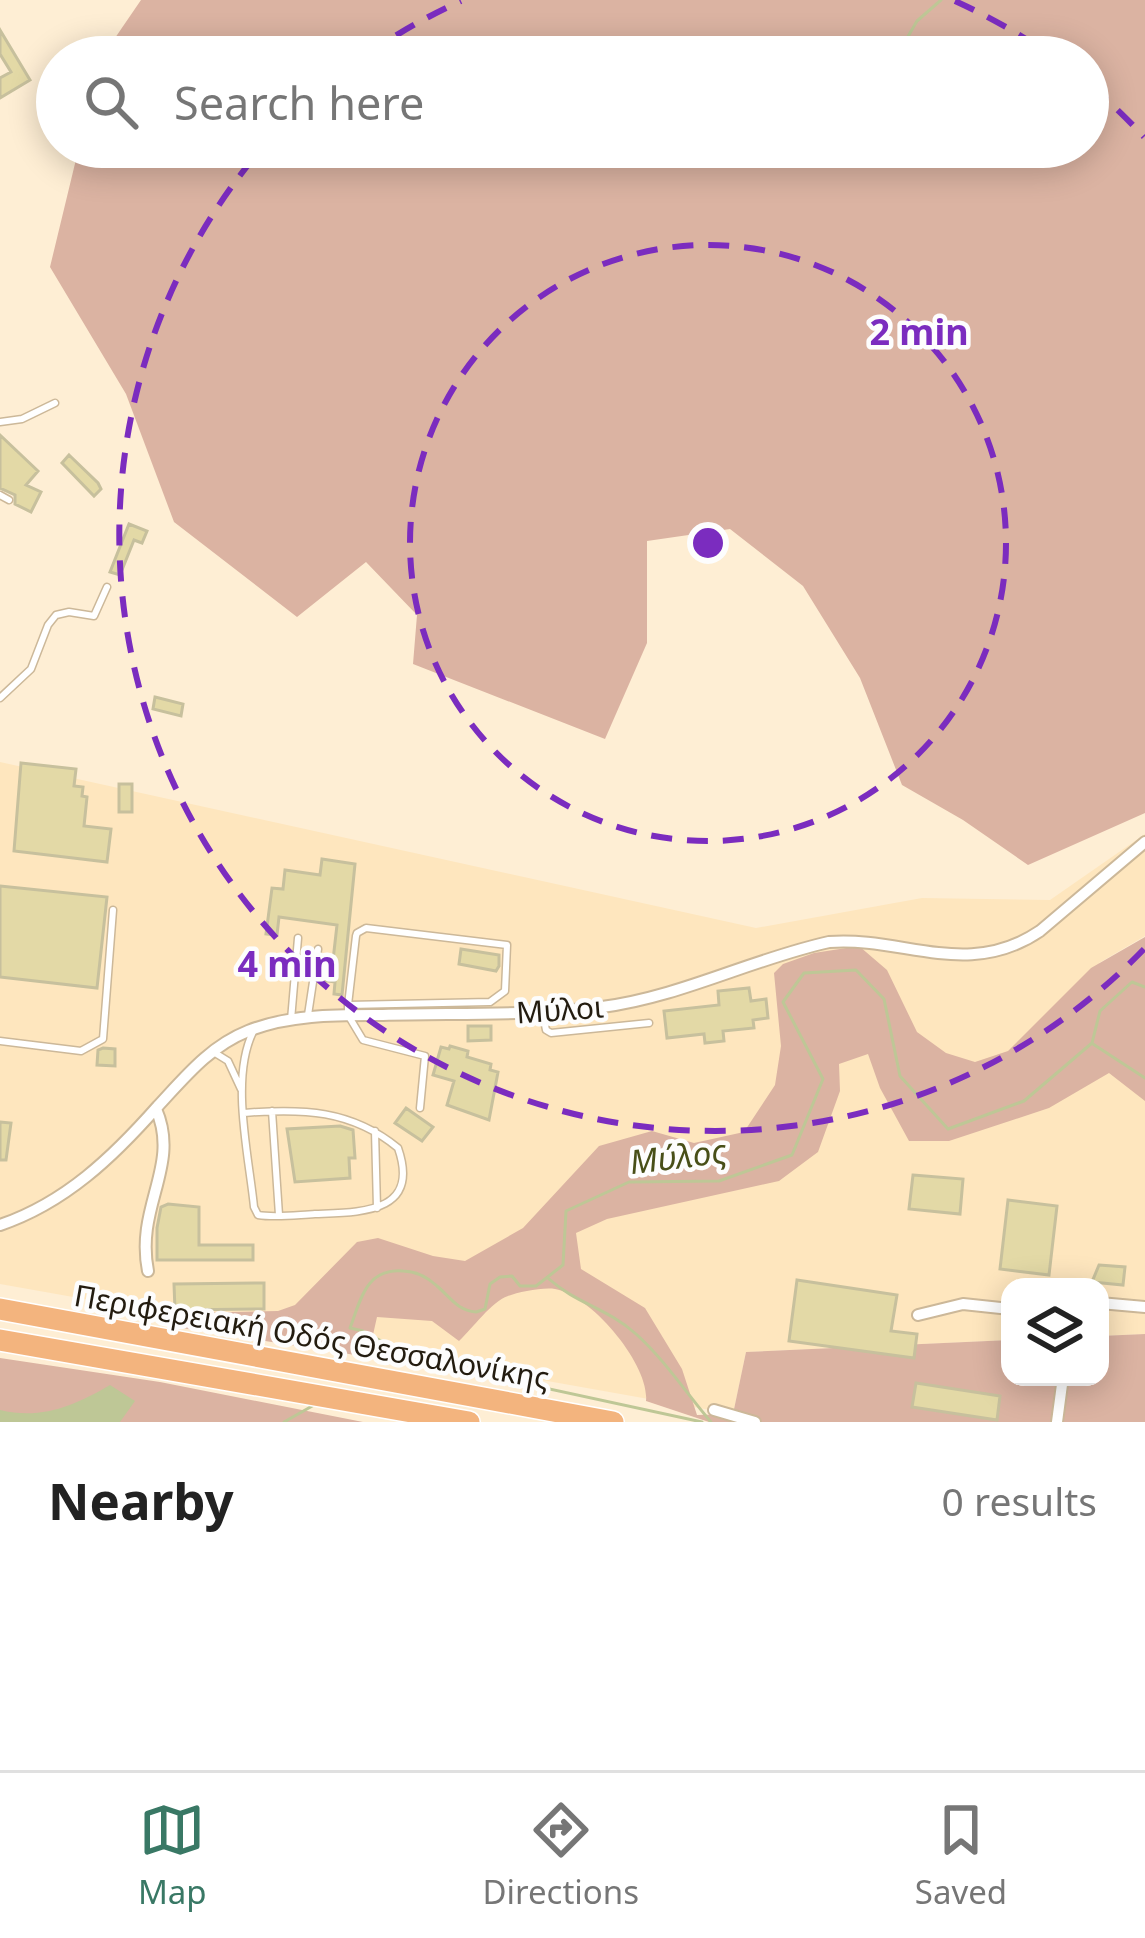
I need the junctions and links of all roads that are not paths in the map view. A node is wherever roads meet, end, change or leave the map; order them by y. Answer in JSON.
{"nodes":[{"id":1,"x":55,"y":403,"type":"dead end"},
{"id":2,"x":0,"y":422,"type":"edge"},
{"id":3,"x":0,"y":495,"type":"edge"},
{"id":4,"x":9,"y":500,"type":"dead end"},
{"id":5,"x":107,"y":587,"type":"dead end"},
{"id":6,"x":0,"y":698,"type":"edge"},
{"id":7,"x":1145,"y":842,"type":"edge"},
{"id":8,"x":113,"y":910,"type":"dead end"},
{"id":9,"x":298,"y":938,"type":"dead end"},
{"id":10,"x":318,"y":949,"type":"dead end"},
{"id":11,"x":348,"y":1010,"type":"junction"},
{"id":12,"x":542,"y":1011,"type":"junction"},
{"id":13,"x":307,"y":1018,"type":"junction"},
{"id":14,"x":291,"y":1020,"type":"junction"},
{"id":15,"x":649,"y":1023,"type":"dead end"},
{"id":16,"x":255,"y":1029,"type":"junction"},
{"id":17,"x":0,"y":1041,"type":"edge"},
{"id":18,"x":212,"y":1052,"type":"junction"},
{"id":19,"x":242,"y":1090,"type":"junction"},
{"id":20,"x":156,"y":1108,"type":"junction"},
{"id":21,"x":420,"y":1108,"type":"dead end"},
{"id":22,"x":272,"y":1111,"type":"junction"},
{"id":23,"x":244,"y":1113,"type":"junction"},
{"id":24,"x":375,"y":1131,"type":"junction"},
{"id":25,"x":377,"y":1208,"type":"junction"},
{"id":26,"x":279,"y":1216,"type":"junction"},
{"id":27,"x":0,"y":1225,"type":"edge"},
{"id":28,"x":148,"y":1271,"type":"dead end"},
{"id":29,"x":1109,"y":1304,"type":"edge"},
{"id":30,"x":1145,"y":1307,"type":"edge"},
{"id":31,"x":1001,"y":1308,"type":"edge"},
{"id":32,"x":0,"y":1309,"type":"edge"},
{"id":33,"x":918,"y":1315,"type":"dead end"},
{"id":34,"x":0,"y":1340,"type":"edge"},
{"id":35,"x":1062,"y":1386,"type":"edge"},
{"id":36,"x":714,"y":1410,"type":"dead end"},
{"id":37,"x":469,"y":1422,"type":"edge"},
{"id":38,"x":613,"y":1422,"type":"edge"},
{"id":39,"x":755,"y":1422,"type":"edge"},
{"id":40,"x":1057,"y":1422,"type":"edge"}],
"edges":[{"from":1,"to":2,"type":"lane"},
{"from":3,"to":4,"type":"lane"},
{"from":5,"to":6,"type":"lane"},
{"from":7,"to":12,"type":"street","name":"Μύλοι"},
{"from":8,"to":17,"type":"lane"},
{"from":9,"to":14,"type":"lane"},
{"from":10,"to":13,"type":"lane"},
{"from":11,"to":11,"type":"lane"},
{"from":11,"to":12,"type":"street","name":"Μύλοι"},
{"from":11,"to":13,"type":"street","name":"Μύλοι"},
{"from":11,"to":21,"type":"lane"},
{"from":12,"to":15,"type":"lane"},
{"from":13,"to":14,"type":"street","name":"Μύλοι"},
{"from":14,"to":16,"type":"street","name":"Μύλοι"},
{"from":16,"to":18,"type":"street","name":"Μύλοι"},
{"from":16,"to":19,"type":"lane"},
{"from":18,"to":19,"type":"lane"},
{"from":18,"to":20,"type":"street","name":"Μύλοι"},
{"from":19,"to":23,"type":"lane"},
{"from":20,"to":27,"type":"street","name":"Μύλοι"},
{"from":20,"to":28,"type":"street"},
{"from":22,"to":23,"type":"lane"},
{"from":22,"to":24,"type":"lane"},
{"from":22,"to":26,"type":"lane"},
{"from":23,"to":26,"type":"lane"},
{"from":24,"to":25,"type":"lane"},
{"from":24,"to":25,"type":"lane"},
{"from":25,"to":26,"type":"lane"},
{"from":29,"to":30,"type":"street"},
{"from":31,"to":33,"type":"street"},
{"from":32,"to":38,"type":"highway","name":"Περιφερειακή Οδός Θεσσαλονίκης"},
{"from":34,"to":37,"type":"highway","name":"Περιφερειακή Οδός Θεσσαλονίκης"},
{"from":35,"to":40,"type":"street"},
{"from":36,"to":39,"type":"street"}]}
